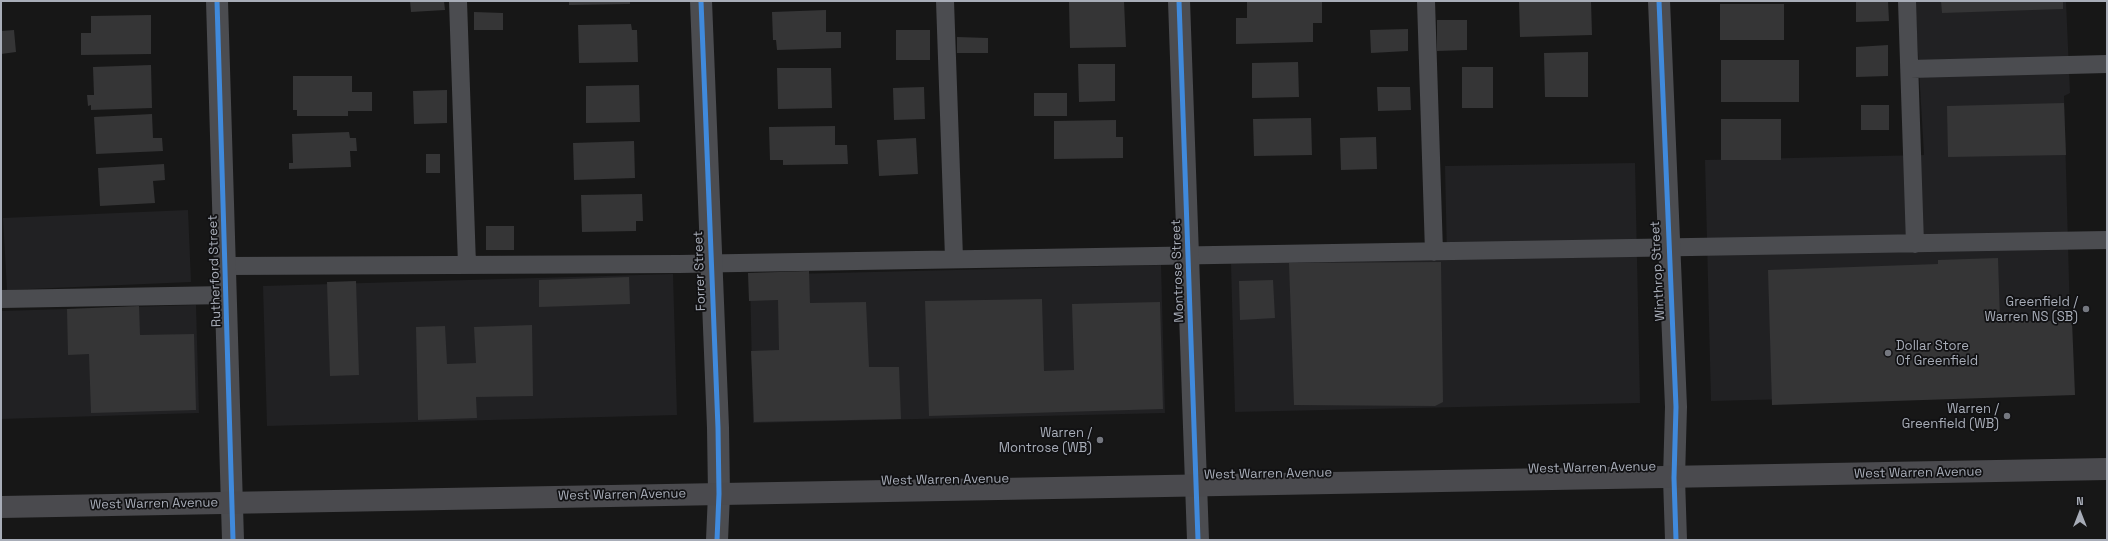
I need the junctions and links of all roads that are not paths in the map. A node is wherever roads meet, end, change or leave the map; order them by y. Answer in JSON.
{"nodes":[{"id":1,"x":217,"y":1,"type":"edge"},
{"id":2,"x":458,"y":1,"type":"edge"},
{"id":3,"x":701,"y":1,"type":"edge"},
{"id":4,"x":945,"y":1,"type":"edge"},
{"id":5,"x":1179,"y":1,"type":"edge"},
{"id":6,"x":1426,"y":1,"type":"edge"},
{"id":7,"x":1659,"y":1,"type":"edge"},
{"id":8,"x":1907,"y":1,"type":"edge"},
{"id":9,"x":2107,"y":64,"type":"edge"},
{"id":10,"x":1910,"y":69,"type":"junction"},
{"id":11,"x":2107,"y":240,"type":"edge"},
{"id":12,"x":1915,"y":244,"type":"junction"},
{"id":13,"x":1668,"y":248,"type":"junction"},
{"id":14,"x":1434,"y":252,"type":"junction"},
{"id":15,"x":1188,"y":255,"type":"junction"},
{"id":16,"x":954,"y":258,"type":"junction"},
{"id":17,"x":711,"y":262,"type":"junction"},
{"id":18,"x":467,"y":265,"type":"junction"},
{"id":19,"x":226,"y":266,"type":"junction"},
{"id":20,"x":227,"y":295,"type":"junction"},
{"id":21,"x":1,"y":299,"type":"edge"},
{"id":22,"x":2107,"y":469,"type":"edge"},
{"id":23,"x":1674,"y":478,"type":"junction"},
{"id":24,"x":1196,"y":486,"type":"junction"},
{"id":25,"x":719,"y":494,"type":"junction"},
{"id":26,"x":232,"y":503,"type":"junction"},
{"id":27,"x":1,"y":507,"type":"edge"},
{"id":28,"x":233,"y":540,"type":"edge"},
{"id":29,"x":717,"y":540,"type":"edge"},
{"id":30,"x":1198,"y":540,"type":"edge"},
{"id":31,"x":1676,"y":540,"type":"edge"}],
"edges":[{"from":1,"to":19,"type":"street","name":"Rutherford Street"},
{"from":2,"to":18,"type":"lane"},
{"from":3,"to":17,"type":"street","name":"Forrer Street"},
{"from":4,"to":16,"type":"lane"},
{"from":5,"to":15,"type":"street","name":"Montrose Street"},
{"from":6,"to":14,"type":"lane"},
{"from":7,"to":13,"type":"street","name":"Winthrop Street"},
{"from":8,"to":10,"type":"lane"},
{"from":9,"to":10,"type":"lane"},
{"from":10,"to":12,"type":"lane"},
{"from":11,"to":12,"type":"lane"},
{"from":12,"to":13,"type":"lane"},
{"from":13,"to":14,"type":"lane"},
{"from":13,"to":23,"type":"street","name":"Winthrop Street"},
{"from":14,"to":15,"type":"lane"},
{"from":15,"to":16,"type":"lane"},
{"from":15,"to":24,"type":"street","name":"Montrose Street"},
{"from":16,"to":17,"type":"lane"},
{"from":17,"to":18,"type":"lane"},
{"from":17,"to":25,"type":"street","name":"Forrer Street"},
{"from":18,"to":19,"type":"lane"},
{"from":19,"to":20,"type":"street","name":"Rutherford Street"},
{"from":20,"to":21,"type":"lane"},
{"from":20,"to":26,"type":"street","name":"Rutherford Street"},
{"from":22,"to":23,"type":"main road","name":"West Warren Avenue"},
{"from":23,"to":24,"type":"main road","name":"West Warren Avenue"},
{"from":23,"to":31,"type":"street","name":"Winthrop Street"},
{"from":24,"to":25,"type":"main road","name":"West Warren Avenue"},
{"from":24,"to":30,"type":"street","name":"Montrose Street"},
{"from":25,"to":26,"type":"main road","name":"West Warren Avenue"},
{"from":25,"to":29,"type":"street","name":"Forrer Street"},
{"from":26,"to":27,"type":"main road","name":"West Warren Avenue"},
{"from":26,"to":28,"type":"street","name":"Rutherford Street"}]}
